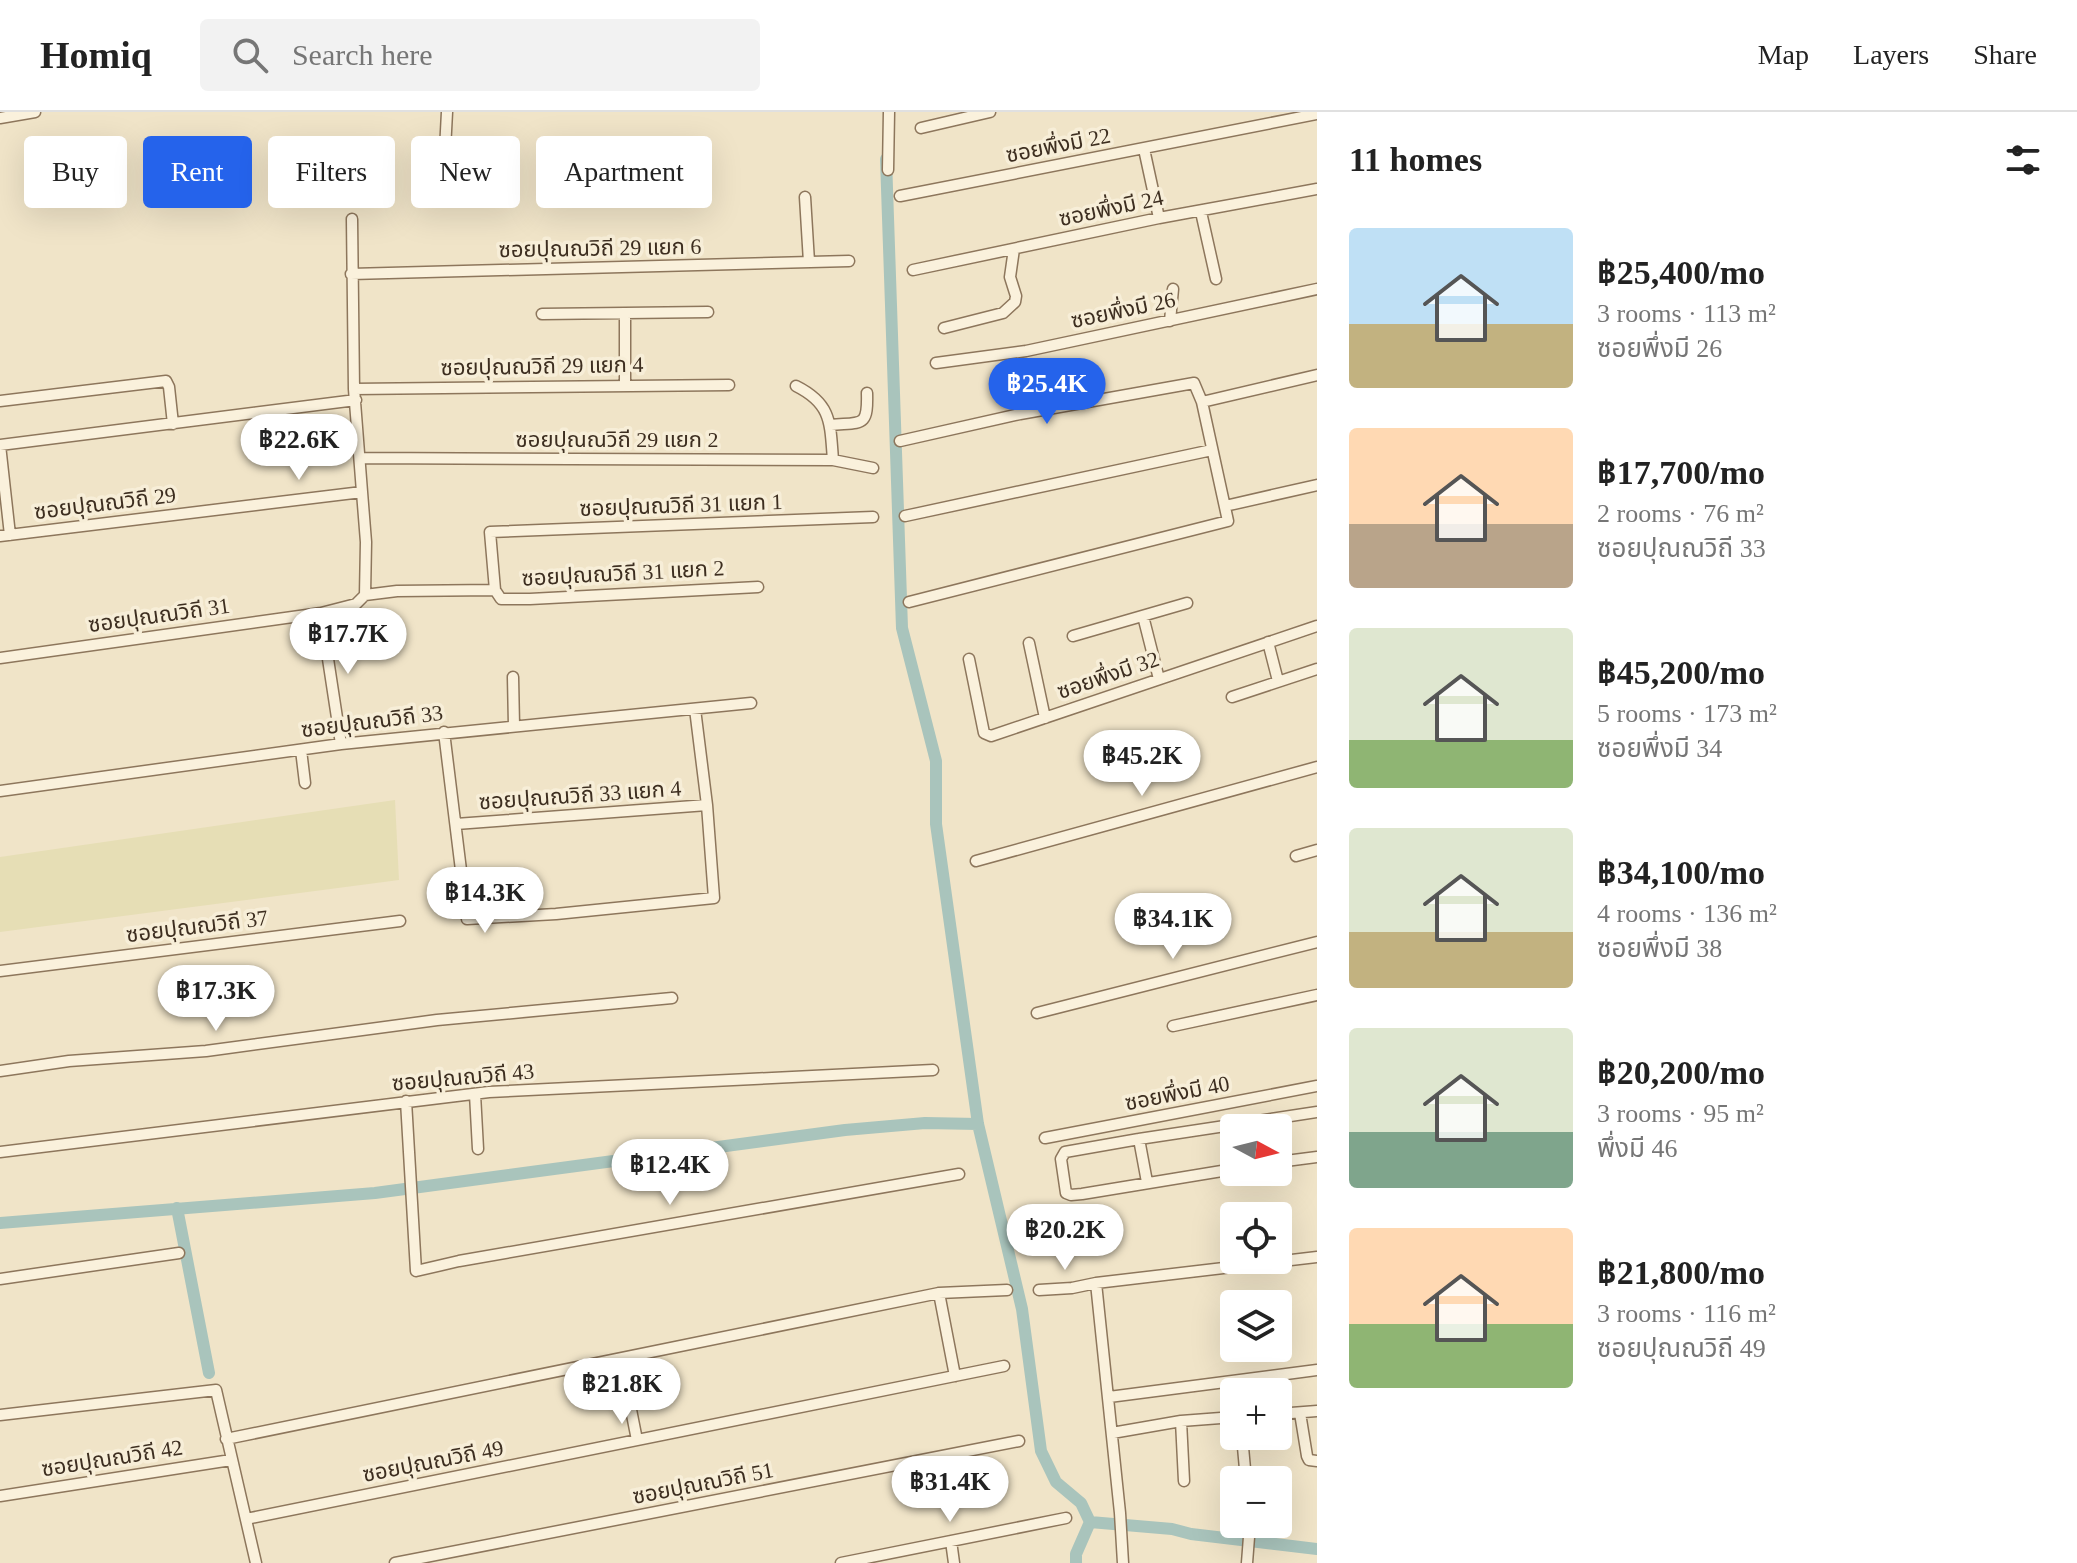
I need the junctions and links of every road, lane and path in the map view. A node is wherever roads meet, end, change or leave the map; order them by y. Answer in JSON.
{"nodes":[{"id":1,"x":35,"y":112,"type":"edge"},
{"id":2,"x":447,"y":112,"type":"edge"},
{"id":3,"x":889,"y":112,"type":"edge"},
{"id":4,"x":990,"y":112,"type":"edge"},
{"id":5,"x":1317,"y":114,"type":"edge"},
{"id":6,"x":1294,"y":115,"type":"edge"},
{"id":7,"x":0,"y":118,"type":"edge"},
{"id":8,"x":921,"y":128,"type":"dead end"},
{"id":9,"x":446,"y":136,"type":"edge"},
{"id":10,"x":1144,"y":149,"type":"junction"},
{"id":11,"x":888,"y":170,"type":"dead end"},
{"id":12,"x":1317,"y":189,"type":"edge"},
{"id":13,"x":900,"y":196,"type":"dead end"},
{"id":14,"x":805,"y":197,"type":"dead end"},
{"id":15,"x":1201,"y":212,"type":"junction"},
{"id":16,"x":1159,"y":218,"type":"junction"},
{"id":17,"x":352,"y":219,"type":"dead end"},
{"id":18,"x":1014,"y":249,"type":"junction"},
{"id":19,"x":849,"y":261,"type":"dead end"},
{"id":20,"x":809,"y":262,"type":"junction"},
{"id":21,"x":913,"y":270,"type":"dead end"},
{"id":22,"x":351,"y":274,"type":"junction"},
{"id":23,"x":1216,"y":279,"type":"dead end"},
{"id":24,"x":1173,"y":289,"type":"dead end"},
{"id":25,"x":1317,"y":289,"type":"edge"},
{"id":26,"x":708,"y":312,"type":"dead end"},
{"id":27,"x":625,"y":313,"type":"junction"},
{"id":28,"x":542,"y":314,"type":"dead end"},
{"id":29,"x":1170,"y":321,"type":"junction"},
{"id":30,"x":944,"y":328,"type":"dead end"},
{"id":31,"x":936,"y":363,"type":"dead end"},
{"id":32,"x":1317,"y":375,"type":"edge"},
{"id":33,"x":729,"y":385,"type":"dead end"},
{"id":34,"x":625,"y":386,"type":"junction"},
{"id":35,"x":796,"y":386,"type":"dead end"},
{"id":36,"x":867,"y":393,"type":"dead end"},
{"id":37,"x":355,"y":394,"type":"junction"},
{"id":38,"x":0,"y":401,"type":"edge"},
{"id":39,"x":1202,"y":402,"type":"junction"},
{"id":40,"x":173,"y":424,"type":"junction"},
{"id":41,"x":831,"y":425,"type":"junction"},
{"id":42,"x":900,"y":441,"type":"dead end"},
{"id":43,"x":0,"y":445,"type":"edge"},
{"id":44,"x":1212,"y":450,"type":"junction"},
{"id":45,"x":360,"y":458,"type":"junction"},
{"id":46,"x":833,"y":460,"type":"junction"},
{"id":47,"x":873,"y":468,"type":"dead end"},
{"id":48,"x":1317,"y":485,"type":"edge"},
{"id":49,"x":362,"y":492,"type":"junction"},
{"id":50,"x":1225,"y":506,"type":"junction"},
{"id":51,"x":905,"y":516,"type":"dead end"},
{"id":52,"x":873,"y":517,"type":"dead end"},
{"id":53,"x":5,"y":536,"type":"edge"},
{"id":54,"x":758,"y":587,"type":"dead end"},
{"id":55,"x":495,"y":590,"type":"junction"},
{"id":56,"x":365,"y":595,"type":"junction"},
{"id":57,"x":909,"y":602,"type":"dead end"},
{"id":58,"x":1187,"y":603,"type":"dead end"},
{"id":59,"x":321,"y":613,"type":"junction"},
{"id":60,"x":1143,"y":616,"type":"junction"},
{"id":61,"x":1317,"y":626,"type":"edge"},
{"id":62,"x":1073,"y":636,"type":"dead end"},
{"id":63,"x":1268,"y":642,"type":"junction"},
{"id":64,"x":1029,"y":643,"type":"dead end"},
{"id":65,"x":0,"y":658,"type":"edge"},
{"id":66,"x":969,"y":659,"type":"dead end"},
{"id":67,"x":1317,"y":669,"type":"edge"},
{"id":68,"x":513,"y":677,"type":"dead end"},
{"id":69,"x":1159,"y":679,"type":"junction"},
{"id":70,"x":1278,"y":681,"type":"junction"},
{"id":71,"x":1232,"y":697,"type":"dead end"},
{"id":72,"x":751,"y":703,"type":"dead end"},
{"id":73,"x":695,"y":709,"type":"junction"},
{"id":74,"x":1045,"y":718,"type":"junction"},
{"id":75,"x":514,"y":726,"type":"junction"},
{"id":76,"x":444,"y":732,"type":"junction"},
{"id":77,"x":341,"y":744,"type":"junction"},
{"id":78,"x":301,"y":750,"type":"junction"},
{"id":79,"x":1317,"y":767,"type":"edge"},
{"id":80,"x":305,"y":783,"type":"dead end"},
{"id":81,"x":0,"y":791,"type":"edge"},
{"id":82,"x":707,"y":805,"type":"junction"},
{"id":83,"x":456,"y":824,"type":"junction"},
{"id":84,"x":1317,"y":850,"type":"edge"},
{"id":85,"x":1296,"y":856,"type":"dead end"},
{"id":86,"x":976,"y":861,"type":"dead end"},
{"id":87,"x":400,"y":921,"type":"dead end"},
{"id":88,"x":1317,"y":942,"type":"edge"},
{"id":89,"x":0,"y":971,"type":"edge"},
{"id":90,"x":1317,"y":995,"type":"edge"},
{"id":91,"x":672,"y":998,"type":"dead end"},
{"id":92,"x":1037,"y":1013,"type":"dead end"},
{"id":93,"x":1173,"y":1026,"type":"dead end"},
{"id":94,"x":933,"y":1070,"type":"dead end"},
{"id":95,"x":0,"y":1071,"type":"edge"},
{"id":96,"x":1317,"y":1086,"type":"edge"},
{"id":97,"x":475,"y":1094,"type":"junction"},
{"id":98,"x":406,"y":1101,"type":"junction"},
{"id":99,"x":1317,"y":1112,"type":"edge"},
{"id":100,"x":1045,"y":1138,"type":"dead end"},
{"id":101,"x":1139,"y":1139,"type":"junction"},
{"id":102,"x":478,"y":1149,"type":"dead end"},
{"id":103,"x":0,"y":1152,"type":"edge"},
{"id":104,"x":1317,"y":1157,"type":"edge"},
{"id":105,"x":1292,"y":1160,"type":"edge"},
{"id":106,"x":1220,"y":1171,"type":"edge"},
{"id":107,"x":959,"y":1174,"type":"dead end"},
{"id":108,"x":1147,"y":1182,"type":"junction"},
{"id":109,"x":179,"y":1253,"type":"dead end"},
{"id":110,"x":1317,"y":1257,"type":"edge"},
{"id":111,"x":0,"y":1279,"type":"edge"},
{"id":112,"x":1096,"y":1283,"type":"junction"},
{"id":113,"x":1007,"y":1290,"type":"dead end"},
{"id":114,"x":1039,"y":1290,"type":"dead end"},
{"id":115,"x":939,"y":1293,"type":"junction"},
{"id":116,"x":621,"y":1359,"type":"junction"},
{"id":117,"x":1004,"y":1366,"type":"dead end"},
{"id":118,"x":1317,"y":1370,"type":"edge"},
{"id":119,"x":955,"y":1376,"type":"junction"},
{"id":120,"x":1109,"y":1397,"type":"junction"},
{"id":121,"x":1317,"y":1411,"type":"edge"},
{"id":122,"x":1292,"y":1413,"type":"edge"},
{"id":123,"x":1300,"y":1413,"type":"junction"},
{"id":124,"x":0,"y":1415,"type":"edge"},
{"id":125,"x":1220,"y":1418,"type":"edge"},
{"id":126,"x":1181,"y":1421,"type":"junction"},
{"id":127,"x":1112,"y":1433,"type":"junction"},
{"id":128,"x":226,"y":1439,"type":"junction"},
{"id":129,"x":637,"y":1440,"type":"junction"},
{"id":130,"x":1019,"y":1441,"type":"dead end"},
{"id":131,"x":231,"y":1460,"type":"junction"},
{"id":132,"x":1317,"y":1461,"type":"edge"},
{"id":133,"x":1184,"y":1481,"type":"dead end"},
{"id":134,"x":0,"y":1496,"type":"edge"},
{"id":135,"x":1066,"y":1518,"type":"dead end"},
{"id":136,"x":246,"y":1519,"type":"junction"},
{"id":137,"x":1249,"y":1538,"type":"edge"},
{"id":138,"x":951,"y":1541,"type":"junction"},
{"id":139,"x":1247,"y":1559,"type":"edge"},
{"id":140,"x":847,"y":1562,"type":"edge"},
{"id":141,"x":256,"y":1563,"type":"edge"},
{"id":142,"x":395,"y":1563,"type":"edge"},
{"id":143,"x":954,"y":1563,"type":"edge"},
{"id":144,"x":1123,"y":1563,"type":"edge"}],
"edges":[{"from":1,"to":7,"type":"street"},
{"from":2,"to":9,"type":"street"},
{"from":3,"to":11,"type":"street"},
{"from":4,"to":8,"type":"street"},
{"from":5,"to":6,"type":"street","name":"ซอยพึ่งมี 22"},
{"from":6,"to":10,"type":"street","name":"ซอยพึ่งมี 22"},
{"from":10,"to":13,"type":"street","name":"ซอยพึ่งมี 22"},
{"from":10,"to":16,"type":"street"},
{"from":12,"to":15,"type":"street","name":"ซอยพึ่งมี 24"},
{"from":14,"to":20,"type":"street"},
{"from":15,"to":16,"type":"street","name":"ซอยพึ่งมี 24"},
{"from":15,"to":23,"type":"street"},
{"from":16,"to":18,"type":"street","name":"ซอยพึ่งมี 24"},
{"from":17,"to":22,"type":"street"},
{"from":18,"to":21,"type":"street","name":"ซอยพึ่งมี 24"},
{"from":18,"to":30,"type":"street"},
{"from":19,"to":20,"type":"street","name":"ซอยปุณณวิถี 29 แยก 6"},
{"from":20,"to":22,"type":"street","name":"ซอยปุณณวิถี 29 แยก 6"},
{"from":22,"to":37,"type":"street"},
{"from":24,"to":29,"type":"street"},
{"from":25,"to":29,"type":"street","name":"ซอยพึ่งมี 26"},
{"from":26,"to":27,"type":"street"},
{"from":27,"to":28,"type":"street"},
{"from":27,"to":34,"type":"street"},
{"from":29,"to":31,"type":"street","name":"ซอยพึ่งมี 26"},
{"from":32,"to":39,"type":"street"},
{"from":33,"to":34,"type":"street","name":"ซอยปุณณวิถี 29 แยก 4"},
{"from":34,"to":37,"type":"street","name":"ซอยปุณณวิถี 29 แยก 4"},
{"from":35,"to":41,"type":"street"},
{"from":36,"to":41,"type":"street"},
{"from":37,"to":40,"type":"street"},
{"from":37,"to":45,"type":"street"},
{"from":38,"to":40,"type":"street"},
{"from":39,"to":42,"type":"street"},
{"from":39,"to":44,"type":"street"},
{"from":40,"to":43,"type":"street"},
{"from":41,"to":46,"type":"street"},
{"from":43,"to":53,"type":"street"},
{"from":44,"to":50,"type":"street"},
{"from":44,"to":51,"type":"street"},
{"from":45,"to":46,"type":"street","name":"ซอยปุณณวิถี 29 แยก 2"},
{"from":45,"to":49,"type":"street"},
{"from":46,"to":47,"type":"street","name":"ซอยปุณณวิถี 29 แยก 2"},
{"from":48,"to":50,"type":"street"},
{"from":49,"to":53,"type":"street","name":"ซอยปุณณวิถี 29"},
{"from":49,"to":56,"type":"street"},
{"from":50,"to":57,"type":"street"},
{"from":52,"to":55,"type":"street","name":"ซอยปุณณวิถี 31 แยก 1"},
{"from":54,"to":55,"type":"street","name":"ซอยปุณณวิถี 31 แยก 2"},
{"from":55,"to":56,"type":"street","name":"ซอยปุณณวิถี 31"},
{"from":56,"to":59,"type":"street","name":"ซอยปุณณวิถี 31"},
{"from":58,"to":60,"type":"street"},
{"from":59,"to":65,"type":"street","name":"ซอยปุณณวิถี 31"},
{"from":59,"to":77,"type":"street"},
{"from":60,"to":62,"type":"street"},
{"from":60,"to":69,"type":"street"},
{"from":61,"to":63,"type":"street","name":"ซอยพึ่งมี 32"},
{"from":63,"to":69,"type":"street","name":"ซอยพึ่งมี 32"},
{"from":63,"to":70,"type":"street"},
{"from":64,"to":74,"type":"street"},
{"from":66,"to":74,"type":"street","name":"ซอยพึ่งมี 32"},
{"from":67,"to":70,"type":"street"},
{"from":68,"to":75,"type":"street"},
{"from":69,"to":74,"type":"street","name":"ซอยพึ่งมี 32"},
{"from":70,"to":71,"type":"street"},
{"from":72,"to":73,"type":"street","name":"ซอยปุณณวิถี 33"},
{"from":73,"to":75,"type":"street","name":"ซอยปุณณวิถี 33"},
{"from":73,"to":82,"type":"street","name":"ซอยปุณณวิถี 33 แยก 4"},
{"from":75,"to":76,"type":"street","name":"ซอยปุณณวิถี 33"},
{"from":76,"to":77,"type":"street","name":"ซอยปุณณวิถี 33"},
{"from":76,"to":83,"type":"street"},
{"from":77,"to":78,"type":"street","name":"ซอยปุณณวิถี 33"},
{"from":78,"to":80,"type":"street"},
{"from":78,"to":81,"type":"street","name":"ซอยปุณณวิถี 33"},
{"from":79,"to":86,"type":"street"},
{"from":82,"to":83,"type":"street","name":"ซอยปุณณวิถี 33 แยก 4"},
{"from":82,"to":83,"type":"street","name":"ซอยปุณณวิถี 33 แยก 4"},
{"from":84,"to":85,"type":"street"},
{"from":87,"to":89,"type":"street","name":"ซอยปุณณวิถี 37"},
{"from":88,"to":92,"type":"street"},
{"from":90,"to":93,"type":"street"},
{"from":91,"to":95,"type":"street"},
{"from":94,"to":97,"type":"street","name":"ซอยปุณณวิถี 43"},
{"from":96,"to":100,"type":"street","name":"ซอยพึ่งมี 40"},
{"from":97,"to":98,"type":"street","name":"ซอยปุณณวิถี 43"},
{"from":97,"to":102,"type":"street"},
{"from":98,"to":103,"type":"street","name":"ซอยปุณณวิถี 43"},
{"from":98,"to":107,"type":"street"},
{"from":99,"to":101,"type":"street"},
{"from":101,"to":108,"type":"street"},
{"from":101,"to":108,"type":"street"},
{"from":104,"to":105,"type":"street"},
{"from":106,"to":108,"type":"street"},
{"from":109,"to":111,"type":"street"},
{"from":110,"to":112,"type":"street"},
{"from":112,"to":114,"type":"street"},
{"from":112,"to":120,"type":"street"},
{"from":113,"to":115,"type":"street"},
{"from":115,"to":116,"type":"street"},
{"from":115,"to":119,"type":"street"},
{"from":116,"to":128,"type":"street"},
{"from":116,"to":129,"type":"street"},
{"from":117,"to":119,"type":"street","name":"ซอยปุณณวิถี 49"},
{"from":118,"to":120,"type":"street"},
{"from":119,"to":129,"type":"street","name":"ซอยปุณณวิถี 49"},
{"from":120,"to":127,"type":"street"},
{"from":121,"to":123,"type":"street"},
{"from":122,"to":123,"type":"street"},
{"from":123,"to":132,"type":"street"},
{"from":124,"to":128,"type":"street"},
{"from":125,"to":126,"type":"street"},
{"from":126,"to":127,"type":"street"},
{"from":126,"to":133,"type":"street"},
{"from":127,"to":144,"type":"street"},
{"from":128,"to":131,"type":"street"},
{"from":129,"to":136,"type":"street","name":"ซอยปุณณวิถี 49"},
{"from":130,"to":142,"type":"street","name":"ซอยปุณณวิถี 51"},
{"from":131,"to":134,"type":"street","name":"ซอยปุณณวิถี 42"},
{"from":131,"to":136,"type":"street"},
{"from":135,"to":138,"type":"street"},
{"from":136,"to":141,"type":"street"},
{"from":137,"to":139,"type":"street"},
{"from":138,"to":140,"type":"street"},
{"from":138,"to":143,"type":"street"}]}
